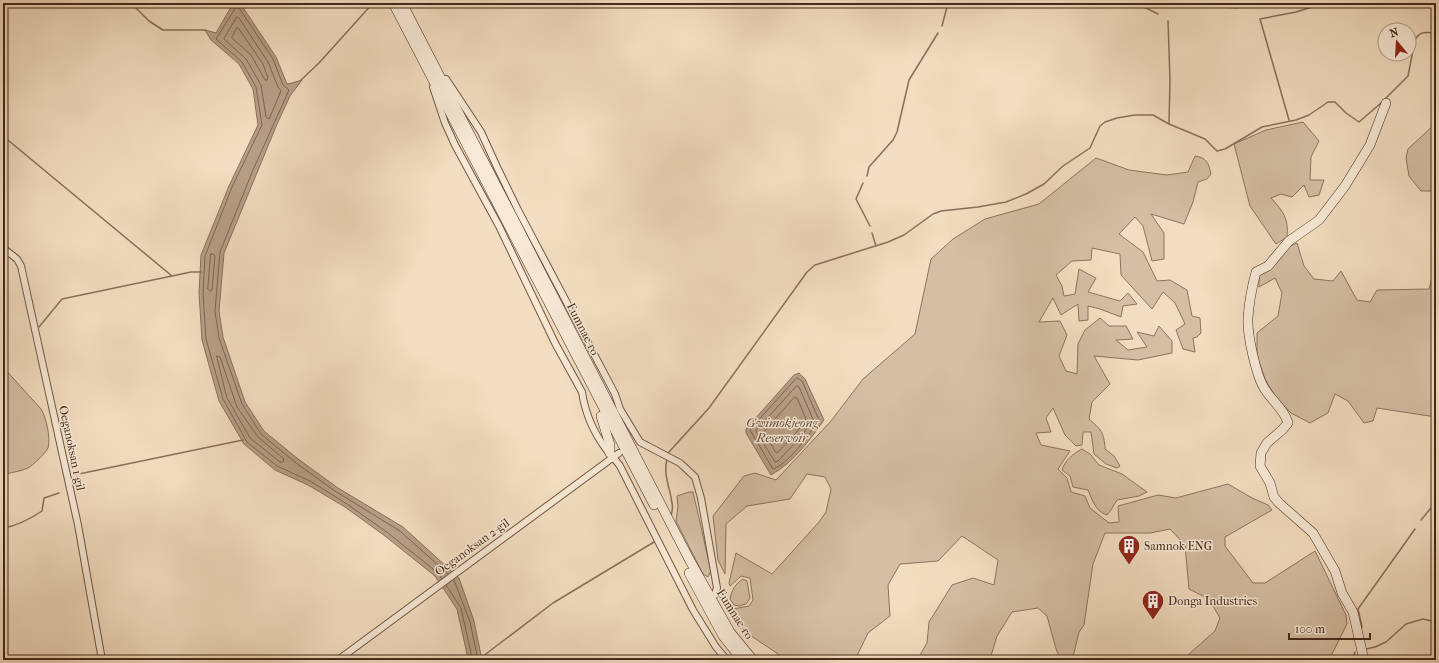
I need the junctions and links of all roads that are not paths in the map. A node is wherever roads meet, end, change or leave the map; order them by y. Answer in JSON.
{"nodes":[{"id":1,"x":393,"y":3,"type":"edge"},
{"id":2,"x":402,"y":3,"type":"edge"},
{"id":3,"x":406,"y":3,"type":"edge"},
{"id":4,"x":417,"y":29,"type":"junction"},
{"id":5,"x":422,"y":58,"type":"junction"},
{"id":6,"x":1386,"y":103,"type":"dead end"},
{"id":7,"x":3,"y":248,"type":"edge"},
{"id":8,"x":590,"y":384,"type":"junction"},
{"id":9,"x":601,"y":416,"type":"junction"},
{"id":10,"x":617,"y":454,"type":"junction"},
{"id":11,"x":707,"y":599,"type":"junction"},
{"id":12,"x":102,"y":660,"type":"edge"},
{"id":13,"x":338,"y":660,"type":"edge"},
{"id":14,"x":727,"y":660,"type":"edge"},
{"id":15,"x":742,"y":660,"type":"edge"},
{"id":16,"x":753,"y":660,"type":"edge"},
{"id":17,"x":1364,"y":660,"type":"edge"}],
"edges":[{"from":1,"to":5,"type":"street","name":"Eumnae-ro"},
{"from":2,"to":4,"type":"street","name":"Eumnae-ro"},
{"from":3,"to":4,"type":"street"},
{"from":4,"to":11,"type":"street","name":"Eumnae-ro"},
{"from":4,"to":11,"type":"street"},
{"from":5,"to":8,"type":"street","name":"Eumnae-ro"},
{"from":5,"to":10,"type":"street"},
{"from":6,"to":17,"type":"street"},
{"from":7,"to":12,"type":"street","name":"Oeganoksan 1-gil"},
{"from":8,"to":9,"type":"street"},
{"from":8,"to":10,"type":"street","name":"Eumnae-ro"},
{"from":9,"to":10,"type":"street"},
{"from":9,"to":10,"type":"street"},
{"from":10,"to":11,"type":"street","name":"Eumnae-ro"},
{"from":10,"to":13,"type":"street","name":"Oeganoksan 2-gil"},
{"from":10,"to":14,"type":"street"},
{"from":11,"to":15,"type":"street","name":"Eumnae-ro"},
{"from":11,"to":16,"type":"street","name":"Eumnae-ro"}]}
